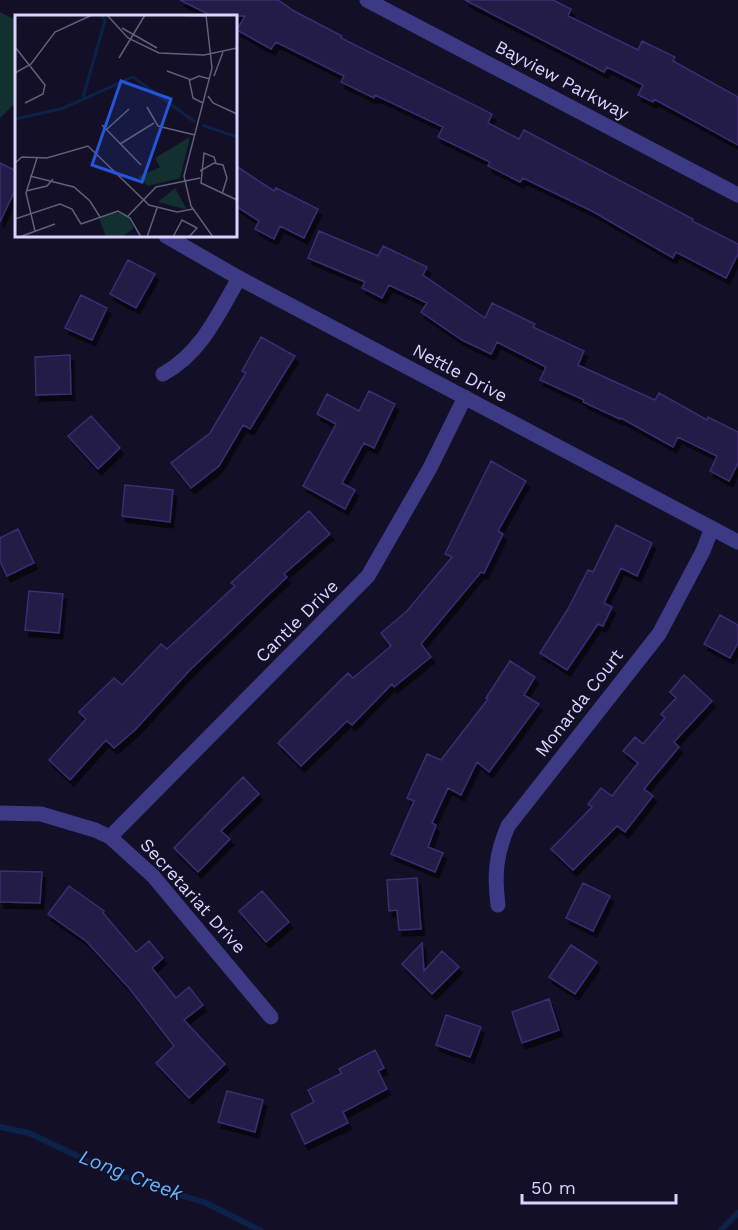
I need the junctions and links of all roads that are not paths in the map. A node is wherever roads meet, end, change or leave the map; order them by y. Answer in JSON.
{"nodes":[{"id":1,"x":367,"y":0,"type":"edge"},
{"id":2,"x":738,"y":195,"type":"edge"},
{"id":3,"x":168,"y":237,"type":"edge"},
{"id":4,"x":239,"y":278,"type":"junction"},
{"id":5,"x":163,"y":375,"type":"dead end"},
{"id":6,"x":465,"y":397,"type":"junction"},
{"id":7,"x":712,"y":528,"type":"junction"},
{"id":8,"x":738,"y":542,"type":"edge"},
{"id":9,"x":0,"y":813,"type":"edge"},
{"id":10,"x":110,"y":837,"type":"junction"},
{"id":11,"x":498,"y":904,"type":"dead end"},
{"id":12,"x":271,"y":1017,"type":"dead end"}],
"edges":[{"from":1,"to":2,"type":"street","name":"Bayview Parkway"},
{"from":3,"to":4,"type":"street","name":"Nettle Drive"},
{"from":4,"to":5,"type":"street"},
{"from":4,"to":6,"type":"street","name":"Nettle Drive"},
{"from":6,"to":7,"type":"street","name":"Nettle Drive"},
{"from":6,"to":10,"type":"street","name":"Cantle Drive"},
{"from":7,"to":8,"type":"street","name":"Nettle Drive"},
{"from":7,"to":11,"type":"street","name":"Monarda Court"},
{"from":9,"to":10,"type":"street","name":"Secretariat Drive"},
{"from":10,"to":12,"type":"street","name":"Secretariat Drive"}]}
